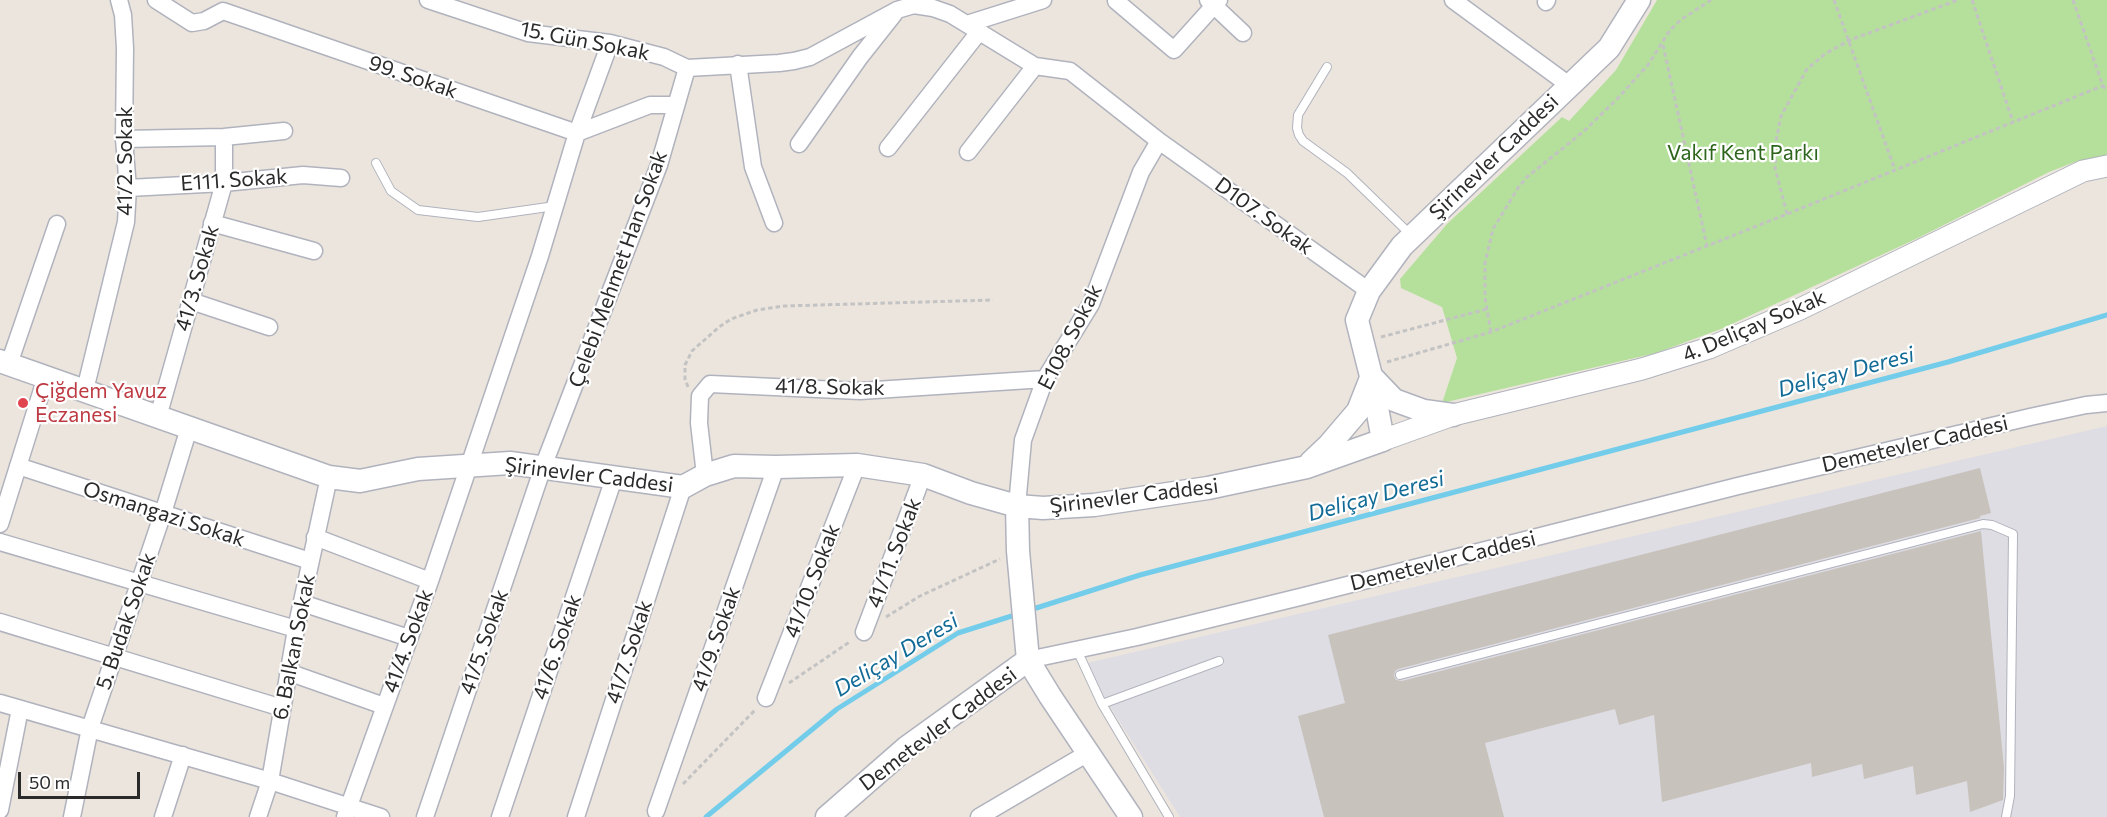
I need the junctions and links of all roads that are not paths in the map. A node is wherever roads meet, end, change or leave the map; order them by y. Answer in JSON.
{"nodes":[{"id":1,"x":119,"y":0,"type":"edge"},
{"id":2,"x":156,"y":0,"type":"edge"},
{"id":3,"x":1043,"y":0,"type":"edge"},
{"id":4,"x":1115,"y":0,"type":"edge"},
{"id":5,"x":1453,"y":0,"type":"edge"},
{"id":6,"x":1639,"y":0,"type":"edge"},
{"id":7,"x":434,"y":1,"type":"edge"},
{"id":8,"x":1214,"y":2,"type":"edge"},
{"id":9,"x":225,"y":5,"type":"edge"},
{"id":10,"x":897,"y":10,"type":"junction"},
{"id":11,"x":973,"y":28,"type":"junction"},
{"id":12,"x":1243,"y":33,"type":"dead end"},
{"id":13,"x":610,"y":44,"type":"junction"},
{"id":14,"x":738,"y":64,"type":"junction"},
{"id":15,"x":1035,"y":66,"type":"junction"},
{"id":16,"x":1327,"y":67,"type":"dead end"},
{"id":17,"x":687,"y":68,"type":"junction"},
{"id":18,"x":1569,"y":85,"type":"junction"},
{"id":19,"x":676,"y":105,"type":"junction"},
{"id":20,"x":284,"y":131,"type":"dead end"},
{"id":21,"x":577,"y":133,"type":"junction"},
{"id":22,"x":224,"y":137,"type":"junction"},
{"id":23,"x":124,"y":139,"type":"junction"},
{"id":24,"x":1159,"y":141,"type":"junction"},
{"id":25,"x":799,"y":144,"type":"dead end"},
{"id":26,"x":888,"y":148,"type":"dead end"},
{"id":27,"x":968,"y":152,"type":"dead end"},
{"id":28,"x":376,"y":163,"type":"dead end"},
{"id":29,"x":2107,"y":166,"type":"edge"},
{"id":30,"x":341,"y":178,"type":"dead end"},
{"id":31,"x":224,"y":183,"type":"junction"},
{"id":32,"x":128,"y":188,"type":"junction"},
{"id":33,"x":555,"y":206,"type":"junction"},
{"id":34,"x":212,"y":223,"type":"junction"},
{"id":35,"x":774,"y":223,"type":"dead end"},
{"id":36,"x":57,"y":224,"type":"dead end"},
{"id":37,"x":1412,"y":236,"type":"junction"},
{"id":38,"x":314,"y":251,"type":"dead end"},
{"id":39,"x":1369,"y":291,"type":"junction"},
{"id":40,"x":191,"y":301,"type":"junction"},
{"id":41,"x":269,"y":327,"type":"dead end"},
{"id":42,"x":4,"y":363,"type":"edge"},
{"id":43,"x":1370,"y":372,"type":"junction"},
{"id":44,"x":46,"y":377,"type":"junction"},
{"id":45,"x":1045,"y":379,"type":"junction"},
{"id":46,"x":85,"y":390,"type":"junction"},
{"id":47,"x":2107,"y":402,"type":"edge"},
{"id":48,"x":1453,"y":415,"type":"junction"},
{"id":49,"x":158,"y":417,"type":"junction"},
{"id":50,"x":189,"y":428,"type":"junction"},
{"id":51,"x":1383,"y":440,"type":"junction"},
{"id":52,"x":470,"y":465,"type":"junction"},
{"id":53,"x":857,"y":465,"type":"junction"},
{"id":54,"x":18,"y":466,"type":"junction"},
{"id":55,"x":543,"y":467,"type":"junction"},
{"id":56,"x":776,"y":467,"type":"junction"},
{"id":57,"x":1307,"y":467,"type":"junction"},
{"id":58,"x":705,"y":475,"type":"junction"},
{"id":59,"x":923,"y":475,"type":"junction"},
{"id":60,"x":329,"y":477,"type":"junction"},
{"id":61,"x":614,"y":478,"type":"junction"},
{"id":62,"x":683,"y":487,"type":"junction"},
{"id":63,"x":1017,"y":506,"type":"junction"},
{"id":64,"x":163,"y":513,"type":"junction"},
{"id":65,"x":0,"y":524,"type":"edge"},
{"id":66,"x":315,"y":537,"type":"junction"},
{"id":67,"x":0,"y":542,"type":"edge"},
{"id":68,"x":310,"y":561,"type":"junction"},
{"id":69,"x":430,"y":581,"type":"junction"},
{"id":70,"x":139,"y":583,"type":"junction"},
{"id":71,"x":302,"y":603,"type":"junction"},
{"id":72,"x":0,"y":622,"type":"edge"},
{"id":73,"x":296,"y":629,"type":"junction"},
{"id":74,"x":864,"y":632,"type":"road end"},
{"id":75,"x":409,"y":638,"type":"junction"},
{"id":76,"x":1077,"y":650,"type":"junction"},
{"id":77,"x":1028,"y":654,"type":"junction"},
{"id":78,"x":115,"y":657,"type":"junction"},
{"id":79,"x":1219,"y":661,"type":"dead end"},
{"id":80,"x":288,"y":672,"type":"junction"},
{"id":81,"x":1400,"y":675,"type":"dead end"},
{"id":82,"x":766,"y":698,"type":"road end"},
{"id":83,"x":0,"y":703,"type":"edge"},
{"id":84,"x":1102,"y":704,"type":"junction"},
{"id":85,"x":384,"y":706,"type":"junction"},
{"id":86,"x":282,"y":708,"type":"junction"},
{"id":87,"x":20,"y":709,"type":"junction"},
{"id":88,"x":90,"y":728,"type":"junction"},
{"id":89,"x":1088,"y":753,"type":"junction"},
{"id":90,"x":183,"y":755,"type":"junction"},
{"id":91,"x":270,"y":781,"type":"junction"},
{"id":92,"x":0,"y":810,"type":"edge"},
{"id":93,"x":656,"y":811,"type":"dead end"},
{"id":94,"x":347,"y":812,"type":"edge"},
{"id":95,"x":72,"y":817,"type":"edge"},
{"id":96,"x":163,"y":817,"type":"edge"},
{"id":97,"x":258,"y":817,"type":"edge"},
{"id":98,"x":381,"y":817,"type":"edge"},
{"id":99,"x":425,"y":817,"type":"edge"},
{"id":100,"x":500,"y":817,"type":"edge"},
{"id":101,"x":576,"y":817,"type":"edge"},
{"id":102,"x":827,"y":817,"type":"edge"},
{"id":103,"x":979,"y":817,"type":"edge"},
{"id":104,"x":1131,"y":817,"type":"edge"},
{"id":105,"x":1169,"y":817,"type":"edge"},
{"id":106,"x":2006,"y":817,"type":"edge"}],
"edges":[{"from":1,"to":23,"type":"street","name":"41/2. Sokak"},
{"from":2,"to":9,"type":"street","name":"99. Sokak"},
{"from":3,"to":11,"type":"street"},
{"from":4,"to":8,"type":"street"},
{"from":5,"to":18,"type":"street"},
{"from":6,"to":18,"type":"main road","name":"Şirinevler Caddesi"},
{"from":7,"to":13,"type":"street","name":"15. Gün Sokak"},
{"from":8,"to":12,"type":"street"},
{"from":9,"to":21,"type":"street","name":"99. Sokak"},
{"from":10,"to":11,"type":"street","name":"15. Gün Sokak"},
{"from":10,"to":14,"type":"street","name":"15. Gün Sokak"},
{"from":10,"to":25,"type":"street"},
{"from":11,"to":15,"type":"street","name":"15. Gün Sokak"},
{"from":11,"to":26,"type":"street"},
{"from":13,"to":17,"type":"street","name":"15. Gün Sokak"},
{"from":13,"to":21,"type":"street","name":"41/4. Sokak"},
{"from":14,"to":17,"type":"street","name":"15. Gün Sokak"},
{"from":14,"to":35,"type":"street"},
{"from":15,"to":24,"type":"street","name":"15. Gün Sokak"},
{"from":15,"to":27,"type":"street"},
{"from":16,"to":37,"type":"lane"},
{"from":17,"to":19,"type":"street","name":"Çelebi Mehmet Han Sokak"},
{"from":18,"to":37,"type":"main road","name":"Şirinevler Caddesi"},
{"from":19,"to":21,"type":"street"},
{"from":19,"to":55,"type":"street","name":"Çelebi Mehmet Han Sokak"},
{"from":20,"to":22,"type":"street"},
{"from":21,"to":33,"type":"street","name":"41/4. Sokak"},
{"from":22,"to":23,"type":"street"},
{"from":22,"to":31,"type":"street","name":"41/3. Sokak"},
{"from":23,"to":32,"type":"street","name":"41/2. Sokak"},
{"from":24,"to":39,"type":"street","name":"D107. Sokak"},
{"from":24,"to":45,"type":"street","name":"E108. Sokak"},
{"from":28,"to":33,"type":"lane"},
{"from":29,"to":48,"type":"street","name":"4. Deliçay Sokak"},
{"from":30,"to":31,"type":"street","name":"E111. Sokak"},
{"from":31,"to":32,"type":"street","name":"E111. Sokak"},
{"from":31,"to":34,"type":"street","name":"41/3. Sokak"},
{"from":32,"to":46,"type":"street","name":"41/2. Sokak"},
{"from":33,"to":52,"type":"street","name":"41/4. Sokak"},
{"from":34,"to":38,"type":"street"},
{"from":34,"to":40,"type":"street","name":"41/3. Sokak"},
{"from":36,"to":42,"type":"street"},
{"from":37,"to":39,"type":"main road","name":"Şirinevler Caddesi"},
{"from":39,"to":43,"type":"main road","name":"Şirinevler Caddesi"},
{"from":40,"to":41,"type":"street"},
{"from":40,"to":49,"type":"street","name":"41/3. Sokak"},
{"from":42,"to":44,"type":"main road","name":"Şirinevler Caddesi"},
{"from":43,"to":48,"type":"main road"},
{"from":43,"to":51,"type":"main road","name":"Şirinevler Caddesi"},
{"from":43,"to":57,"type":"main road"},
{"from":44,"to":46,"type":"main road","name":"Şirinevler Caddesi"},
{"from":44,"to":54,"type":"street"},
{"from":45,"to":58,"type":"street","name":"41/8. Sokak"},
{"from":45,"to":63,"type":"street","name":"E108. Sokak"},
{"from":46,"to":49,"type":"main road","name":"Şirinevler Caddesi"},
{"from":47,"to":76,"type":"street","name":"Demetevler Caddesi"},
{"from":48,"to":51,"type":"street","name":"4. Deliçay Sokak"},
{"from":49,"to":50,"type":"main road","name":"Şirinevler Caddesi"},
{"from":50,"to":60,"type":"main road","name":"Şirinevler Caddesi"},
{"from":50,"to":64,"type":"street","name":"5. Budak Sokak"},
{"from":51,"to":57,"type":"main road","name":"Şirinevler Caddesi"},
{"from":52,"to":55,"type":"main road","name":"Şirinevler Caddesi"},
{"from":52,"to":60,"type":"main road","name":"Şirinevler Caddesi"},
{"from":52,"to":69,"type":"street","name":"41/4. Sokak"},
{"from":53,"to":56,"type":"main road","name":"Şirinevler Caddesi"},
{"from":53,"to":59,"type":"main road","name":"Şirinevler Caddesi"},
{"from":53,"to":82,"type":"street","name":"41/10. Sokak"},
{"from":54,"to":64,"type":"street","name":"Osmangazi Sokak"},
{"from":54,"to":65,"type":"street"},
{"from":55,"to":61,"type":"main road","name":"Şirinevler Caddesi"},
{"from":55,"to":99,"type":"street","name":"41/5. Sokak"},
{"from":56,"to":58,"type":"main road","name":"Şirinevler Caddesi"},
{"from":56,"to":93,"type":"street","name":"41/9. Sokak"},
{"from":57,"to":63,"type":"main road","name":"Şirinevler Caddesi"},
{"from":58,"to":62,"type":"main road","name":"Şirinevler Caddesi"},
{"from":59,"to":63,"type":"main road","name":"Şirinevler Caddesi"},
{"from":59,"to":74,"type":"street","name":"41/11. Sokak"},
{"from":60,"to":66,"type":"street","name":"6. Balkan Sokak"},
{"from":61,"to":62,"type":"main road","name":"Şirinevler Caddesi"},
{"from":61,"to":100,"type":"street","name":"41/6. Sokak"},
{"from":62,"to":101,"type":"street","name":"41/7. Sokak"},
{"from":63,"to":77,"type":"main road"},
{"from":64,"to":68,"type":"street","name":"Osmangazi Sokak"},
{"from":64,"to":70,"type":"street","name":"5. Budak Sokak"},
{"from":66,"to":68,"type":"street","name":"6. Balkan Sokak"},
{"from":66,"to":69,"type":"street"},
{"from":67,"to":70,"type":"street"},
{"from":68,"to":71,"type":"street","name":"6. Balkan Sokak"},
{"from":69,"to":75,"type":"street","name":"41/4. Sokak"},
{"from":70,"to":73,"type":"street"},
{"from":70,"to":78,"type":"street","name":"5. Budak Sokak"},
{"from":71,"to":73,"type":"street","name":"6. Balkan Sokak"},
{"from":71,"to":75,"type":"street"},
{"from":72,"to":78,"type":"street"},
{"from":73,"to":80,"type":"street","name":"6. Balkan Sokak"},
{"from":75,"to":85,"type":"street","name":"41/4. Sokak"},
{"from":76,"to":77,"type":"street","name":"Demetevler Caddesi"},
{"from":76,"to":84,"type":"lane"},
{"from":77,"to":89,"type":"main road"},
{"from":77,"to":102,"type":"main road","name":"Demetevler Caddesi"},
{"from":78,"to":86,"type":"street"},
{"from":78,"to":88,"type":"street","name":"5. Budak Sokak"},
{"from":79,"to":84,"type":"lane"},
{"from":80,"to":85,"type":"street"},
{"from":80,"to":86,"type":"street","name":"6. Balkan Sokak"},
{"from":81,"to":106,"type":"lane"},
{"from":83,"to":87,"type":"street"},
{"from":84,"to":105,"type":"lane"},
{"from":85,"to":94,"type":"street","name":"41/4. Sokak"},
{"from":86,"to":91,"type":"street","name":"6. Balkan Sokak"},
{"from":87,"to":88,"type":"street"},
{"from":87,"to":92,"type":"street"},
{"from":88,"to":90,"type":"street"},
{"from":88,"to":95,"type":"street","name":"5. Budak Sokak"},
{"from":89,"to":103,"type":"street"},
{"from":89,"to":104,"type":"main road"},
{"from":90,"to":91,"type":"street"},
{"from":90,"to":96,"type":"street"},
{"from":91,"to":94,"type":"street"},
{"from":91,"to":97,"type":"street","name":"6. Balkan Sokak"},
{"from":94,"to":98,"type":"street"}]}
